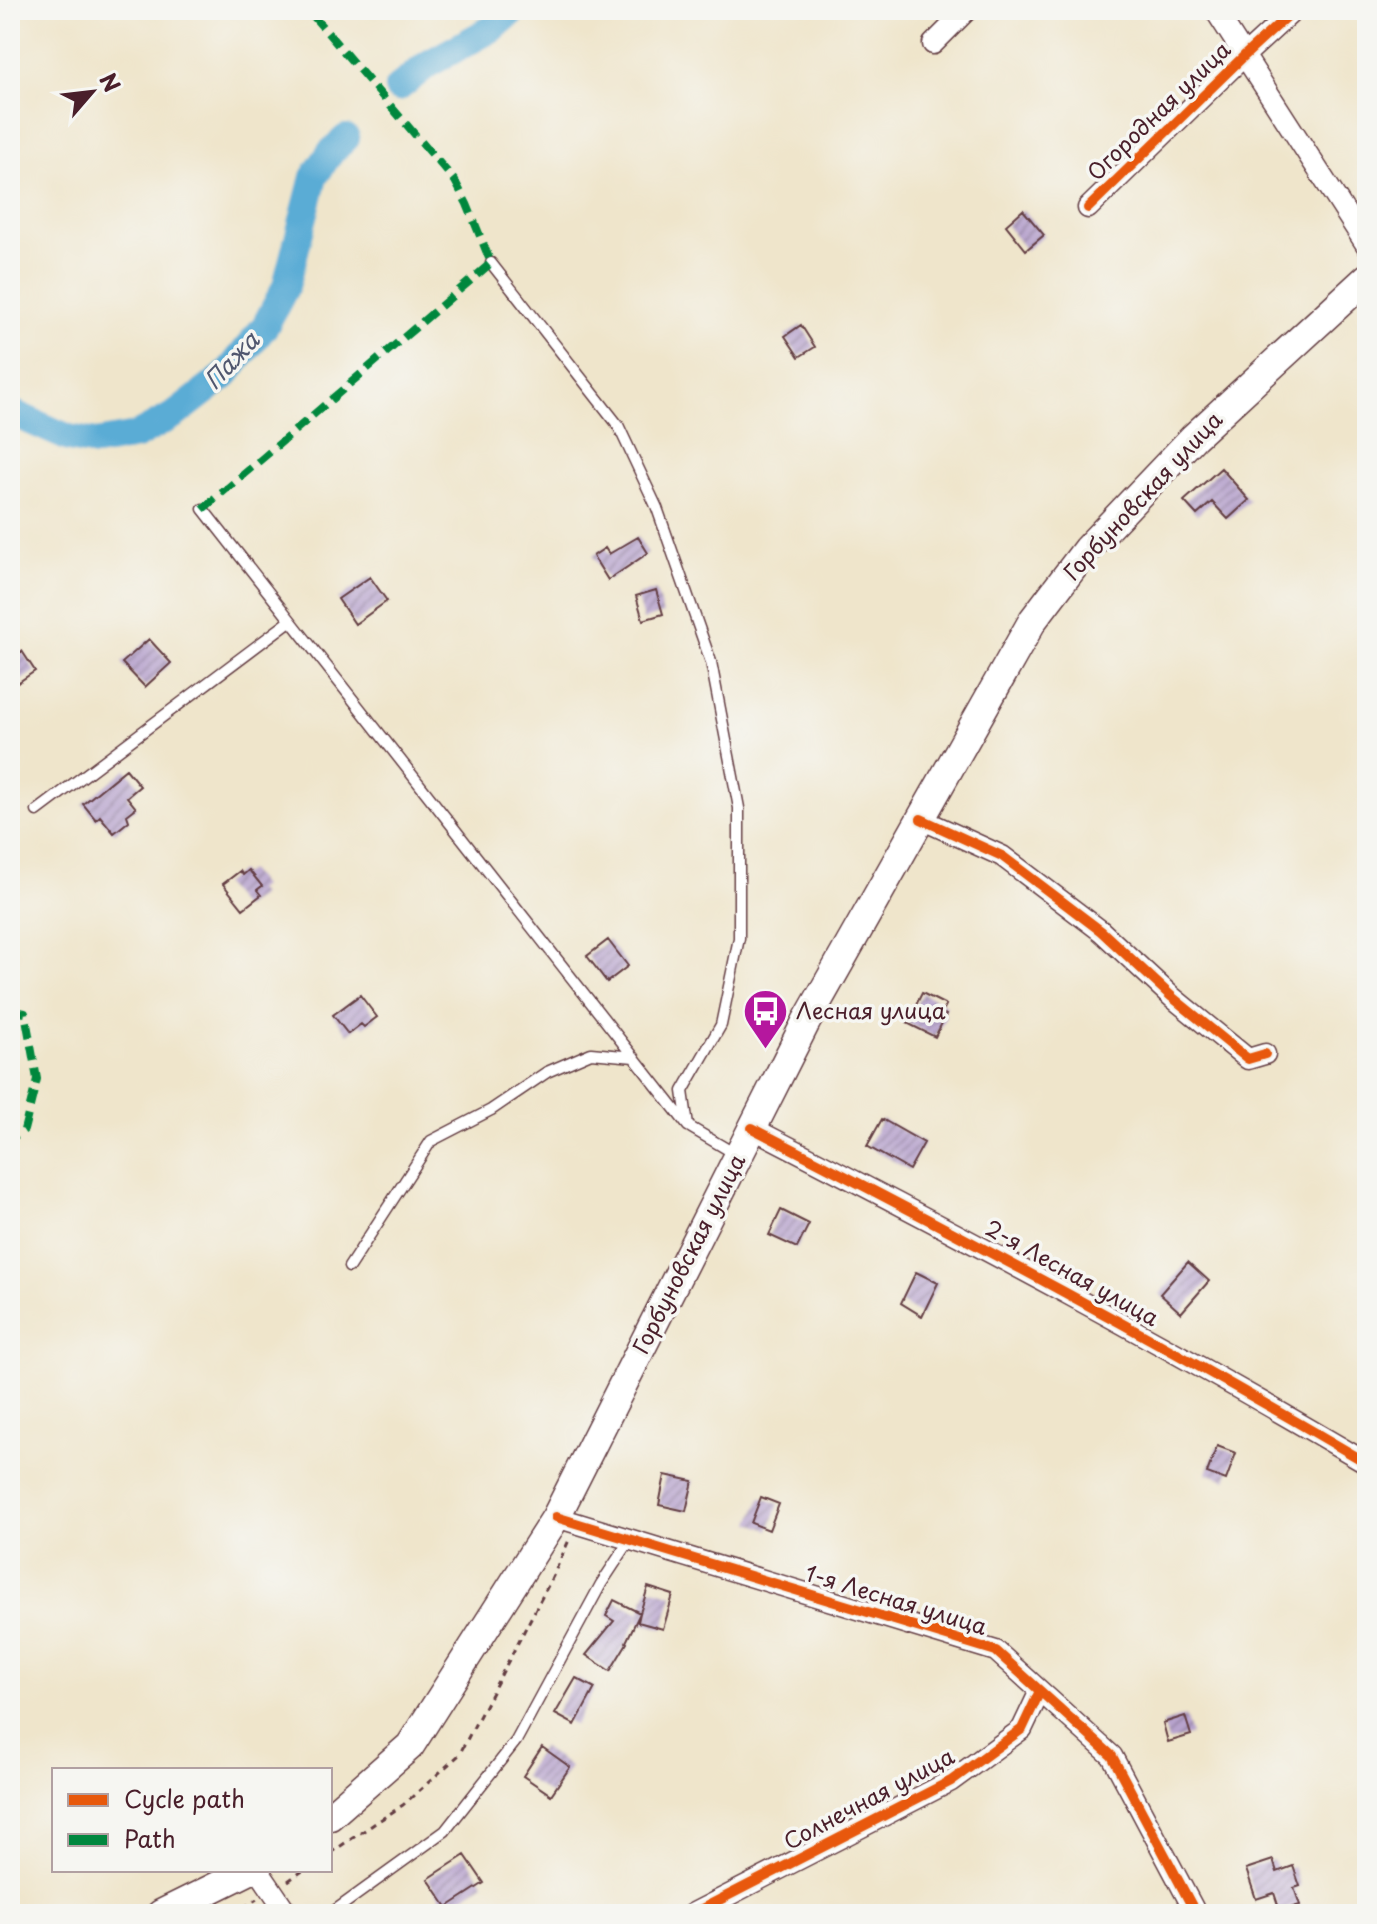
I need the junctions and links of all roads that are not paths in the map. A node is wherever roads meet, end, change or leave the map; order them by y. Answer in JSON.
{"nodes":[{"id":1,"x":967,"y":10,"type":"edge"},
{"id":2,"x":1215,"y":10,"type":"edge"},
{"id":3,"x":1294,"y":10,"type":"edge"},
{"id":4,"x":933,"y":44,"type":"dead end"},
{"id":5,"x":1244,"y":56,"type":"junction"},
{"id":6,"x":1088,"y":208,"type":"dead end"},
{"id":7,"x":1367,"y":246,"type":"edge"},
{"id":8,"x":491,"y":263,"type":"dead end"},
{"id":9,"x":1367,"y":278,"type":"edge"},
{"id":10,"x":203,"y":509,"type":"dead end"},
{"id":11,"x":290,"y":621,"type":"junction"},
{"id":12,"x":37,"y":811,"type":"dead end"},
{"id":13,"x":921,"y":819,"type":"junction"},
{"id":14,"x":1265,"y":1054,"type":"dead end"},
{"id":15,"x":634,"y":1057,"type":"junction"},
{"id":16,"x":688,"y":1126,"type":"junction"},
{"id":17,"x":752,"y":1128,"type":"junction"},
{"id":18,"x":739,"y":1156,"type":"junction"},
{"id":19,"x":349,"y":1267,"type":"dead end"},
{"id":20,"x":1367,"y":1463,"type":"edge"},
{"id":21,"x":566,"y":1520,"type":"junction"},
{"id":22,"x":630,"y":1540,"type":"junction"},
{"id":23,"x":1040,"y":1691,"type":"junction"},
{"id":24,"x":332,"y":1814,"type":"edge"},
{"id":25,"x":246,"y":1872,"type":"edge"},
{"id":26,"x":259,"y":1872,"type":"edge"},
{"id":27,"x":161,"y":1914,"type":"edge"},
{"id":28,"x":288,"y":1914,"type":"edge"},
{"id":29,"x":330,"y":1914,"type":"edge"},
{"id":30,"x":692,"y":1914,"type":"edge"},
{"id":31,"x":1194,"y":1914,"type":"edge"}],
"edges":[{"from":1,"to":4,"type":"street"},
{"from":2,"to":5,"type":"street"},
{"from":3,"to":5,"type":"street","name":"Огородная улица"},
{"from":5,"to":6,"type":"street","name":"Огородная улица"},
{"from":5,"to":7,"type":"street"},
{"from":8,"to":16,"type":"lane"},
{"from":9,"to":13,"type":"main road","name":"Горбуновская улица"},
{"from":10,"to":11,"type":"lane"},
{"from":11,"to":12,"type":"lane"},
{"from":11,"to":15,"type":"lane"},
{"from":13,"to":14,"type":"street"},
{"from":13,"to":17,"type":"main road","name":"Горбуновская улица"},
{"from":15,"to":16,"type":"lane"},
{"from":15,"to":19,"type":"lane"},
{"from":16,"to":18,"type":"lane"},
{"from":17,"to":18,"type":"main road","name":"Горбуновская улица"},
{"from":17,"to":20,"type":"street","name":"2-я Лесная улица"},
{"from":18,"to":21,"type":"main road","name":"Горбуновская улица"},
{"from":21,"to":22,"type":"street","name":"1-я Лесная улица"},
{"from":21,"to":24,"type":"main road","name":"Горбуновская улица"},
{"from":22,"to":23,"type":"street","name":"1-я Лесная улица"},
{"from":22,"to":29,"type":"lane"},
{"from":23,"to":30,"type":"street","name":"Солнечная улица"},
{"from":23,"to":31,"type":"street","name":"1-я Лесная улица"},
{"from":25,"to":27,"type":"main road"},
{"from":26,"to":28,"type":"street"}]}
